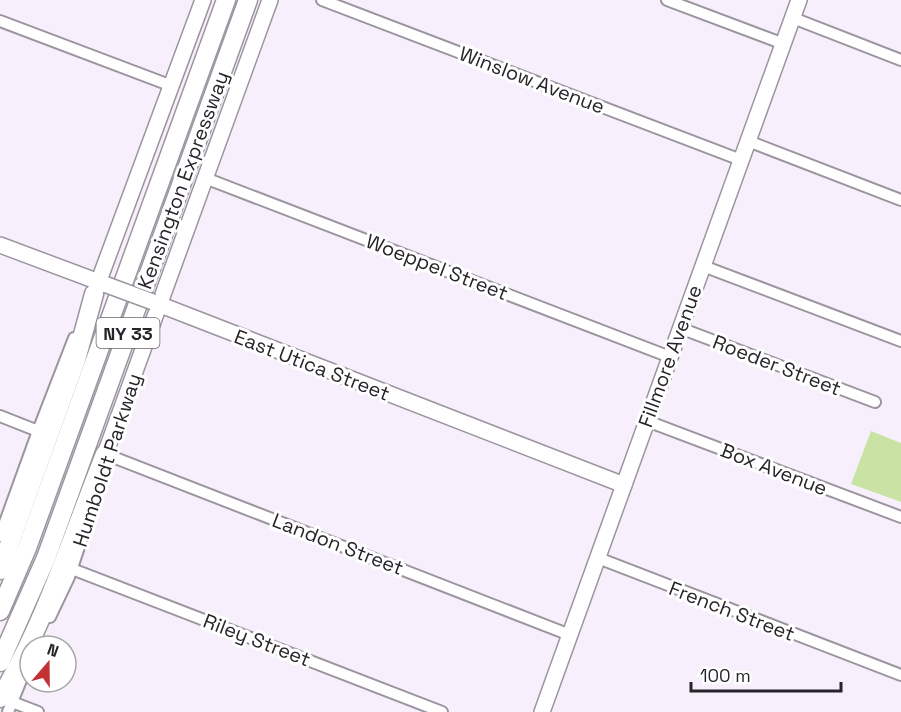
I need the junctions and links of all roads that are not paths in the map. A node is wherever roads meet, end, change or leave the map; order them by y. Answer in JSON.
{"nodes":[{"id":1,"x":203,"y":0,"type":"edge"},
{"id":2,"x":226,"y":0,"type":"edge"},
{"id":3,"x":248,"y":0,"type":"edge"},
{"id":4,"x":270,"y":0,"type":"edge"},
{"id":5,"x":322,"y":0,"type":"edge"},
{"id":6,"x":667,"y":0,"type":"edge"},
{"id":7,"x":799,"y":0,"type":"edge"},
{"id":8,"x":793,"y":18,"type":"junction"},
{"id":9,"x":0,"y":22,"type":"edge"},
{"id":10,"x":784,"y":44,"type":"junction"},
{"id":11,"x":901,"y":60,"type":"edge"},
{"id":12,"x":172,"y":86,"type":"junction"},
{"id":13,"x":748,"y":141,"type":"junction"},
{"id":14,"x":741,"y":160,"type":"junction"},
{"id":15,"x":205,"y":178,"type":"junction"},
{"id":16,"x":901,"y":200,"type":"edge"},
{"id":17,"x":0,"y":245,"type":"edge"},
{"id":18,"x":703,"y":266,"type":"junction"},
{"id":19,"x":100,"y":287,"type":"junction"},
{"id":20,"x":156,"y":304,"type":"junction"},
{"id":21,"x":680,"y":328,"type":"junction"},
{"id":22,"x":901,"y":341,"type":"edge"},
{"id":23,"x":670,"y":357,"type":"junction"},
{"id":24,"x":875,"y":402,"type":"dead end"},
{"id":25,"x":0,"y":416,"type":"edge"},
{"id":26,"x":647,"y":421,"type":"junction"},
{"id":27,"x":38,"y":431,"type":"junction"},
{"id":28,"x":105,"y":454,"type":"junction"},
{"id":29,"x":624,"y":485,"type":"junction"},
{"id":30,"x":901,"y":517,"type":"edge"},
{"id":31,"x":0,"y":537,"type":"edge"},
{"id":32,"x":598,"y":558,"type":"junction"},
{"id":33,"x":72,"y":569,"type":"junction"},
{"id":34,"x":0,"y":570,"type":"edge"},
{"id":35,"x":0,"y":611,"type":"edge"},
{"id":36,"x":42,"y":634,"type":"edge"},
{"id":37,"x":570,"y":635,"type":"junction"},
{"id":38,"x":0,"y":662,"type":"edge"},
{"id":39,"x":901,"y":675,"type":"edge"},
{"id":40,"x":18,"y":682,"type":"edge"},
{"id":41,"x":6,"y":704,"type":"edge"},
{"id":42,"x":38,"y":712,"type":"edge"},
{"id":43,"x":442,"y":712,"type":"edge"},
{"id":44,"x":542,"y":712,"type":"edge"}],
"edges":[{"from":1,"to":12,"type":"street"},
{"from":2,"to":35,"type":"highway","name":"Kensington Expressway","number":"NY 33"},
{"from":3,"to":38,"type":"highway","name":"Kensington Expressway","number":"NY 33"},
{"from":4,"to":15,"type":"street","name":"Humboldt Parkway"},
{"from":5,"to":14,"type":"street","name":"Winslow Avenue"},
{"from":6,"to":10,"type":"street"},
{"from":7,"to":8,"type":"street","name":"Fillmore Avenue"},
{"from":8,"to":10,"type":"street","name":"Fillmore Avenue"},
{"from":8,"to":11,"type":"street"},
{"from":9,"to":12,"type":"street"},
{"from":10,"to":13,"type":"street","name":"Fillmore Avenue"},
{"from":12,"to":19,"type":"street"},
{"from":13,"to":14,"type":"street","name":"Fillmore Avenue"},
{"from":13,"to":16,"type":"street"},
{"from":14,"to":18,"type":"street","name":"Fillmore Avenue"},
{"from":15,"to":20,"type":"street","name":"Humboldt Parkway"},
{"from":15,"to":23,"type":"street","name":"Woeppel Street"},
{"from":17,"to":19,"type":"street","name":"East Utica Street"},
{"from":18,"to":21,"type":"street","name":"Fillmore Avenue"},
{"from":18,"to":22,"type":"street"},
{"from":19,"to":20,"type":"street","name":"East Utica Street","bridge":true},
{"from":19,"to":27,"type":"street"},
{"from":19,"to":34,"type":"highway"},
{"from":20,"to":28,"type":"street","name":"Humboldt Parkway"},
{"from":20,"to":29,"type":"street","name":"East Utica Street"},
{"from":21,"to":23,"type":"street","name":"Fillmore Avenue"},
{"from":21,"to":24,"type":"street","name":"Roeder Street"},
{"from":23,"to":26,"type":"street","name":"Fillmore Avenue"},
{"from":25,"to":27,"type":"street"},
{"from":26,"to":29,"type":"street","name":"Fillmore Avenue"},
{"from":26,"to":30,"type":"street","name":"Box Avenue"},
{"from":27,"to":31,"type":"street"},
{"from":28,"to":33,"type":"street","name":"Humboldt Parkway"},
{"from":28,"to":37,"type":"street","name":"Landon Street"},
{"from":28,"to":41,"type":"highway"},
{"from":29,"to":32,"type":"street","name":"Fillmore Avenue"},
{"from":32,"to":37,"type":"street","name":"Fillmore Avenue"},
{"from":32,"to":39,"type":"street","name":"French Street"},
{"from":33,"to":36,"type":"street","name":"Humboldt Parkway"},
{"from":33,"to":43,"type":"street","name":"Riley Street"},
{"from":37,"to":44,"type":"street","name":"Fillmore Avenue"},
{"from":40,"to":41,"type":"street"},
{"from":41,"to":42,"type":"street"}]}
